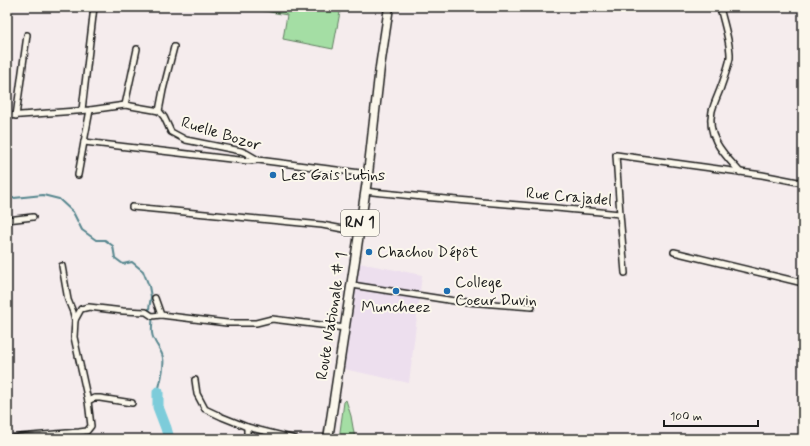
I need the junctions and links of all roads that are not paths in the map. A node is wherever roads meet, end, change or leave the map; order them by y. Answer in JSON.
{"nodes":[{"id":1,"x":94,"y":7,"type":"edge"},
{"id":2,"x":389,"y":7,"type":"edge"},
{"id":3,"x":720,"y":7,"type":"edge"},
{"id":4,"x":27,"y":35,"type":"dead end"},
{"id":5,"x":174,"y":47,"type":"dead end"},
{"id":6,"x":137,"y":49,"type":"dead end"},
{"id":7,"x":125,"y":105,"type":"junction"},
{"id":8,"x":82,"y":110,"type":"junction"},
{"id":9,"x":90,"y":110,"type":"junction"},
{"id":10,"x":159,"y":111,"type":"junction"},
{"id":11,"x":7,"y":116,"type":"edge"},
{"id":12,"x":16,"y":116,"type":"junction"},
{"id":13,"x":84,"y":142,"type":"junction"},
{"id":14,"x":258,"y":160,"type":"junction"},
{"id":15,"x":740,"y":172,"type":"junction"},
{"id":16,"x":368,"y":174,"type":"junction"},
{"id":17,"x":78,"y":175,"type":"dead end"},
{"id":18,"x":803,"y":183,"type":"edge"},
{"id":19,"x":365,"y":191,"type":"junction"},
{"id":20,"x":132,"y":207,"type":"dead end"},
{"id":21,"x":620,"y":214,"type":"junction"},
{"id":22,"x":33,"y":218,"type":"dead end"},
{"id":23,"x":7,"y":220,"type":"edge"},
{"id":24,"x":359,"y":232,"type":"junction"},
{"id":25,"x":674,"y":252,"type":"dead end"},
{"id":26,"x":62,"y":266,"type":"dead end"},
{"id":27,"x":625,"y":273,"type":"dead end"},
{"id":28,"x":803,"y":284,"type":"edge"},
{"id":29,"x":352,"y":285,"type":"junction"},
{"id":30,"x":155,"y":298,"type":"dead end"},
{"id":31,"x":70,"y":306,"type":"junction"},
{"id":32,"x":532,"y":307,"type":"dead end"},
{"id":33,"x":81,"y":309,"type":"junction"},
{"id":34,"x":161,"y":315,"type":"junction"},
{"id":35,"x":75,"y":320,"type":"junction"},
{"id":36,"x":345,"y":328,"type":"junction"},
{"id":37,"x":195,"y":380,"type":"dead end"},
{"id":38,"x":88,"y":401,"type":"junction"},
{"id":39,"x":132,"y":403,"type":"dead end"},
{"id":40,"x":247,"y":427,"type":"junction"},
{"id":41,"x":10,"y":439,"type":"edge"},
{"id":42,"x":247,"y":439,"type":"edge"},
{"id":43,"x":295,"y":439,"type":"edge"},
{"id":44,"x":328,"y":439,"type":"edge"}],
"edges":[{"from":1,"to":8,"type":"street"},
{"from":2,"to":16,"type":"main road","name":"Route Nationale # 1","number":"RN 1"},
{"from":3,"to":15,"type":"street"},
{"from":4,"to":12,"type":"street"},
{"from":5,"to":10,"type":"street"},
{"from":6,"to":7,"type":"street"},
{"from":7,"to":9,"type":"street"},
{"from":7,"to":10,"type":"street"},
{"from":8,"to":9,"type":"street"},
{"from":8,"to":12,"type":"street"},
{"from":9,"to":13,"type":"street"},
{"from":10,"to":14,"type":"street","name":"Ruelle Bozor"},
{"from":11,"to":12,"type":"street"},
{"from":13,"to":14,"type":"street"},
{"from":13,"to":17,"type":"street"},
{"from":14,"to":16,"type":"street","name":"Ruelle Bozor"},
{"from":15,"to":18,"type":"street","name":"Rue Crajadel"},
{"from":15,"to":21,"type":"street","name":"Rue Crajadel"},
{"from":16,"to":19,"type":"main road","name":"Route Nationale # 1","number":"RN 1"},
{"from":19,"to":21,"type":"street","name":"Rue Crajadel"},
{"from":19,"to":24,"type":"main road","name":"Route Nationale # 1","number":"RN 1"},
{"from":20,"to":24,"type":"street"},
{"from":21,"to":27,"type":"street"},
{"from":22,"to":23,"type":"street"},
{"from":24,"to":29,"type":"main road","name":"Route Nationale # 1","number":"RN 1"},
{"from":25,"to":28,"type":"street"},
{"from":26,"to":31,"type":"street"},
{"from":29,"to":32,"type":"street"},
{"from":29,"to":36,"type":"main road","name":"Route Nationale # 1","number":"RN 1"},
{"from":30,"to":34,"type":"street"},
{"from":31,"to":33,"type":"street"},
{"from":31,"to":35,"type":"street"},
{"from":33,"to":34,"type":"street"},
{"from":33,"to":35,"type":"street"},
{"from":34,"to":36,"type":"street"},
{"from":35,"to":38,"type":"street"},
{"from":36,"to":44,"type":"main road","name":"Route Nationale # 1","number":"RN 1"},
{"from":37,"to":40,"type":"street"},
{"from":38,"to":39,"type":"street"},
{"from":38,"to":41,"type":"street"},
{"from":40,"to":42,"type":"street"},
{"from":40,"to":43,"type":"street"}]}
